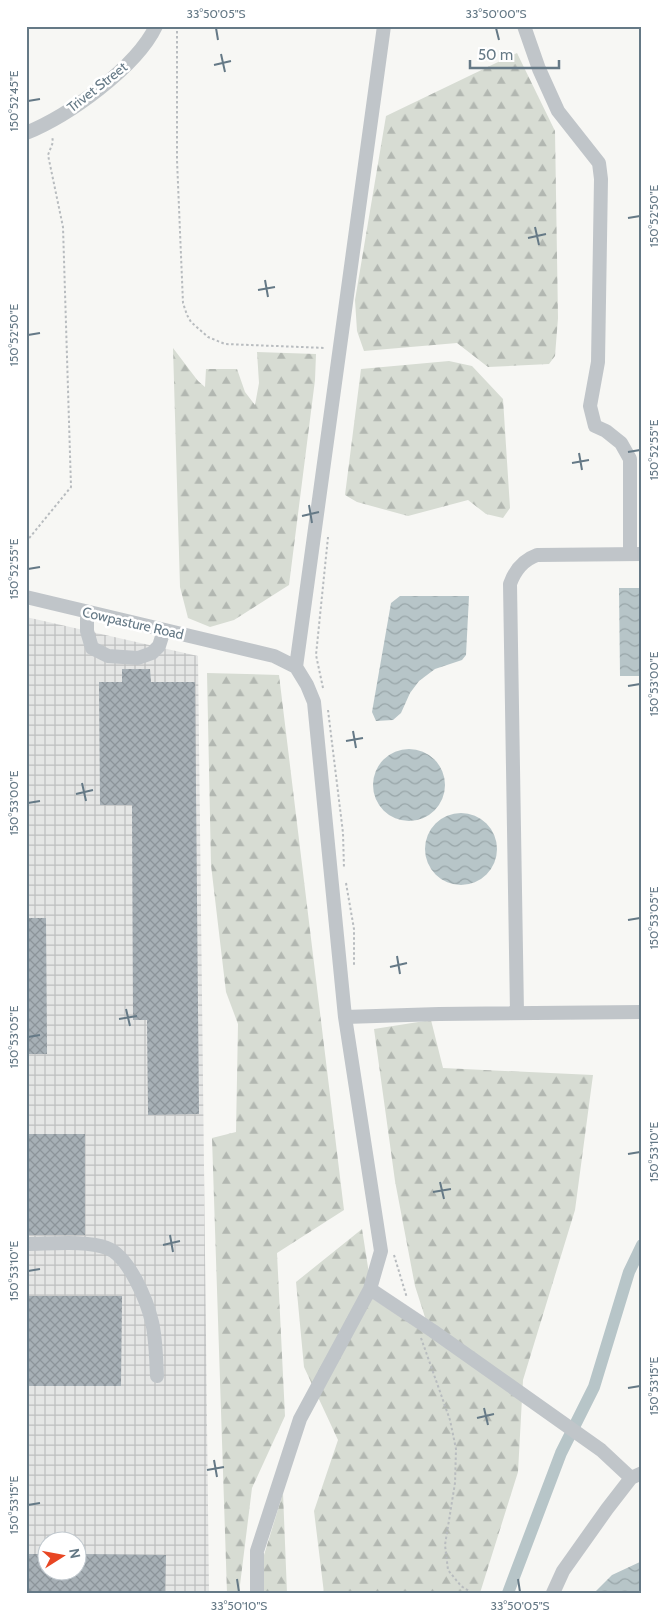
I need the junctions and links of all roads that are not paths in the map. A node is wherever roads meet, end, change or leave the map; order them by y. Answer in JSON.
{"nodes":[{"id":1,"x":156,"y":26,"type":"edge"},
{"id":2,"x":384,"y":26,"type":"edge"},
{"id":3,"x":524,"y":26,"type":"edge"},
{"id":4,"x":26,"y":133,"type":"edge"},
{"id":5,"x":636,"y":554,"type":"edge"},
{"id":6,"x":26,"y":598,"type":"edge"},
{"id":7,"x":87,"y":612,"type":"junction"},
{"id":8,"x":164,"y":630,"type":"junction"},
{"id":9,"x":296,"y":667,"type":"junction"},
{"id":10,"x":642,"y":1012,"type":"edge"},
{"id":11,"x":516,"y":1013,"type":"junction"},
{"id":12,"x":345,"y":1017,"type":"junction"},
{"id":13,"x":26,"y":1244,"type":"edge"},
{"id":14,"x":370,"y":1290,"type":"junction"},
{"id":15,"x":157,"y":1376,"type":"dead end"},
{"id":16,"x":636,"y":1475,"type":"edge"},
{"id":17,"x":257,"y":1593,"type":"edge"},
{"id":18,"x":553,"y":1593,"type":"edge"}],
"edges":[{"from":1,"to":4,"type":"street","name":"Trivet Street"},
{"from":2,"to":9,"type":"street"},
{"from":3,"to":5,"type":"street"},
{"from":5,"to":11,"type":"street"},
{"from":6,"to":7,"type":"street","name":"Cowpasture Road"},
{"from":7,"to":8,"type":"street","name":"Cowpasture Road"},
{"from":7,"to":8,"type":"street"},
{"from":8,"to":9,"type":"street","name":"Cowpasture Road"},
{"from":9,"to":12,"type":"street"},
{"from":10,"to":11,"type":"street"},
{"from":11,"to":12,"type":"street"},
{"from":12,"to":14,"type":"street"},
{"from":13,"to":15,"type":"street"},
{"from":14,"to":16,"type":"street"},
{"from":14,"to":17,"type":"street"},
{"from":16,"to":18,"type":"street"}]}
